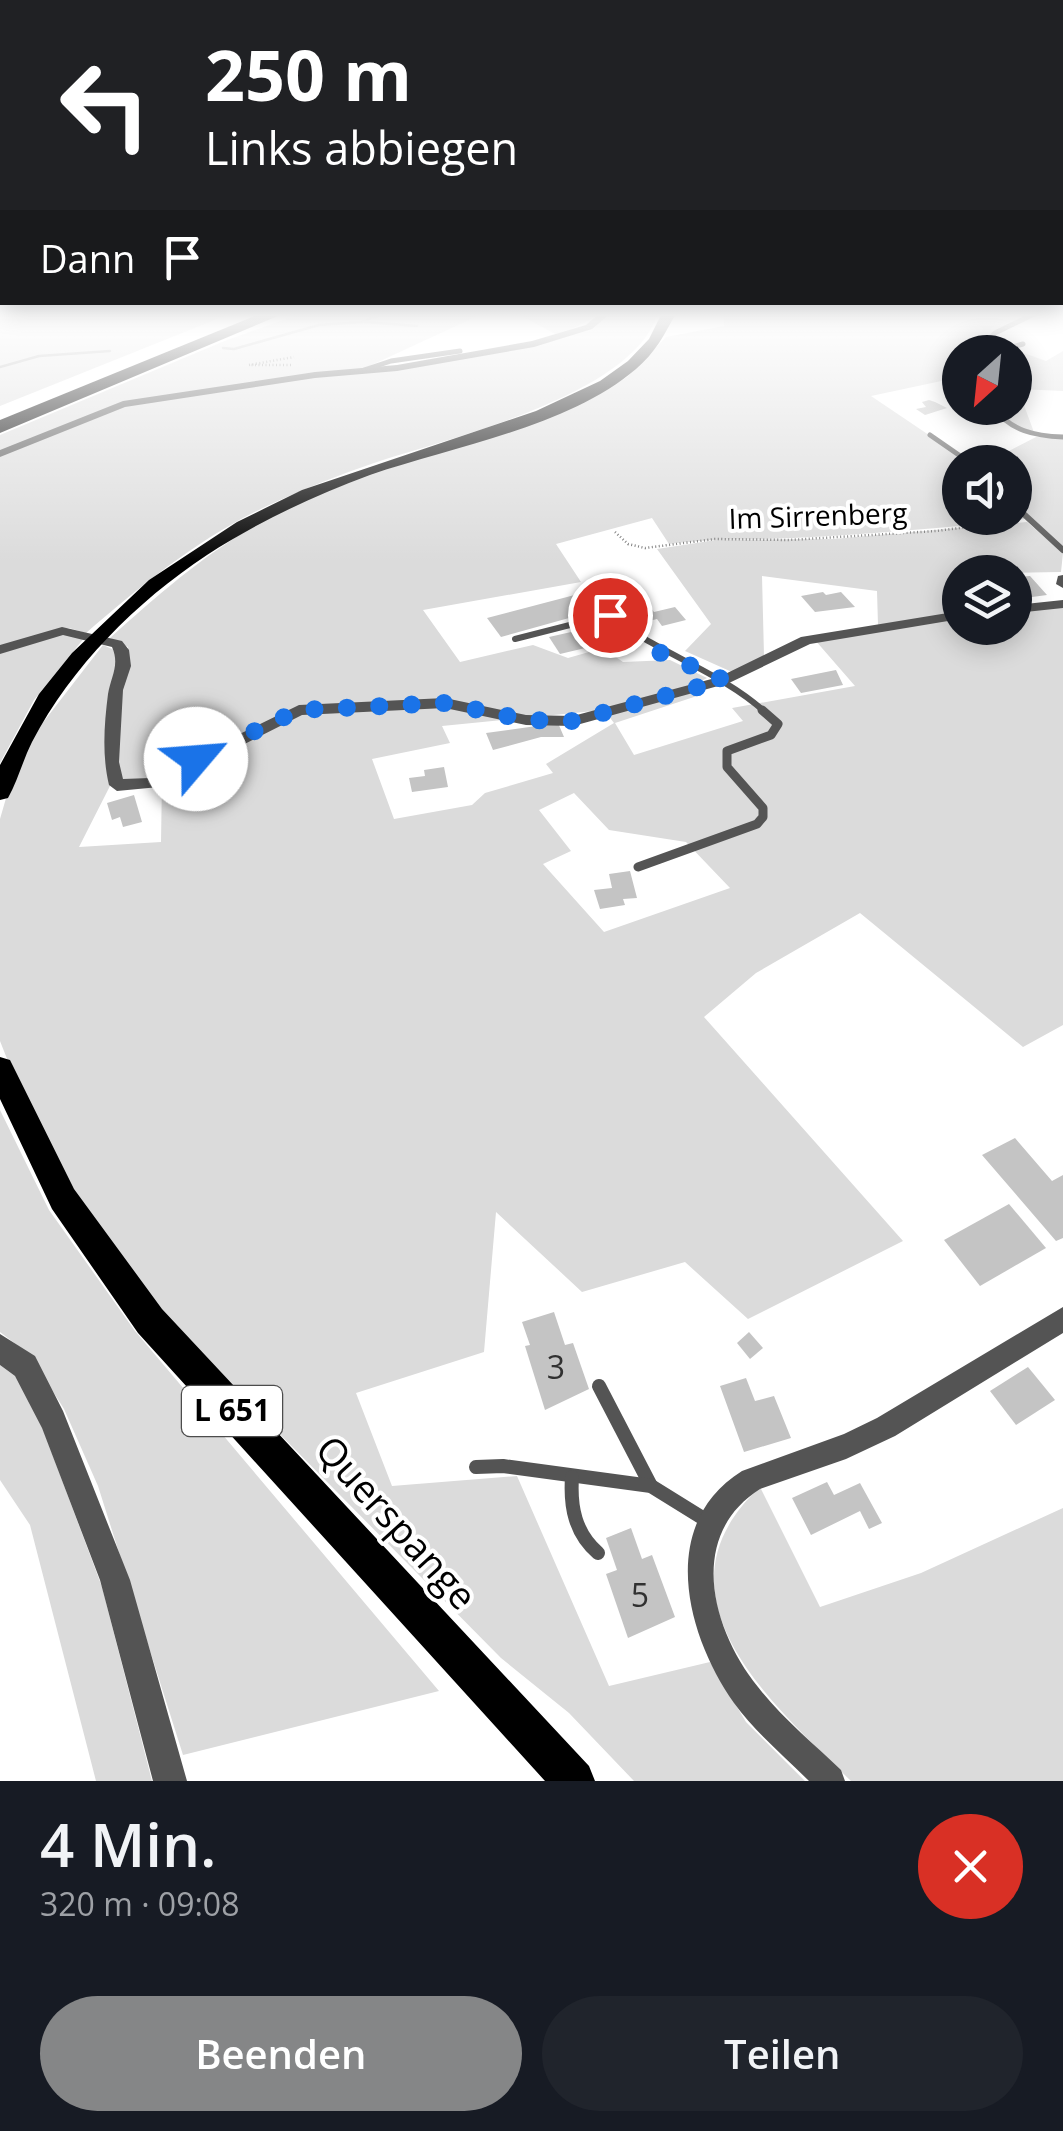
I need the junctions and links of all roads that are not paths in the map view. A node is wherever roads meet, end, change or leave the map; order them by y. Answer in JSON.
{"nodes":[{"id":1,"x":49,"y":396,"type":"edge"},
{"id":2,"x":76,"y":396,"type":"edge"},
{"id":3,"x":179,"y":396,"type":"edge"},
{"id":4,"x":580,"y":396,"type":"edge"},
{"id":5,"x":0,"y":416,"type":"edge"},
{"id":6,"x":1013,"y":425,"type":"edge"},
{"id":7,"x":0,"y":427,"type":"edge"},
{"id":8,"x":930,"y":434,"type":"dead end"},
{"id":9,"x":1063,"y":437,"type":"edge"},
{"id":10,"x":946,"y":445,"type":"edge"},
{"id":11,"x":0,"y":454,"type":"edge"},
{"id":12,"x":1032,"y":523,"type":"edge"},
{"id":13,"x":1063,"y":550,"type":"edge"},
{"id":14,"x":1063,"y":604,"type":"edge"},
{"id":15,"x":1032,"y":607,"type":"edge"},
{"id":16,"x":942,"y":618,"type":"edge"},
{"id":17,"x":97,"y":638,"type":"junction"},
{"id":18,"x":516,"y":639,"type":"dead end"},
{"id":19,"x":0,"y":650,"type":"edge"},
{"id":20,"x":724,"y":680,"type":"junction"},
{"id":21,"x":0,"y":792,"type":"edge"},
{"id":22,"x":638,"y":867,"type":"dead end"},
{"id":23,"x":0,"y":1069,"type":"edge"},
{"id":24,"x":1063,"y":1320,"type":"edge"},
{"id":25,"x":0,"y":1348,"type":"edge"},
{"id":26,"x":599,"y":1386,"type":"dead end"},
{"id":27,"x":476,"y":1467,"type":"dead end"},
{"id":28,"x":572,"y":1477,"type":"junction"},
{"id":29,"x":651,"y":1486,"type":"junction"},
{"id":30,"x":712,"y":1523,"type":"junction"},
{"id":31,"x":598,"y":1553,"type":"dead end"},
{"id":32,"x":170,"y":1781,"type":"edge"},
{"id":33,"x":574,"y":1781,"type":"edge"},
{"id":34,"x":830,"y":1781,"type":"edge"}],
"edges":[{"from":1,"to":5,"type":"highway"},
{"from":2,"to":7,"type":"highway"},
{"from":3,"to":11,"type":"street"},
{"from":4,"to":17,"type":"main road"},
{"from":6,"to":9,"type":"lane"},
{"from":8,"to":10,"type":"lane"},
{"from":12,"to":13,"type":"lane"},
{"from":14,"to":15,"type":"street"},
{"from":16,"to":20,"type":"street"},
{"from":17,"to":19,"type":"street"},
{"from":17,"to":20,"type":"street"},
{"from":17,"to":21,"type":"main road"},
{"from":18,"to":20,"type":"lane"},
{"from":20,"to":22,"type":"lane"},
{"from":23,"to":33,"type":"main road","name":"Querspange","number":"L 651"},
{"from":24,"to":30,"type":"street"},
{"from":25,"to":32,"type":"street"},
{"from":26,"to":29,"type":"lane"},
{"from":27,"to":28,"type":"lane"},
{"from":28,"to":29,"type":"lane"},
{"from":28,"to":31,"type":"lane"},
{"from":29,"to":30,"type":"lane"},
{"from":30,"to":34,"type":"street"}]}
